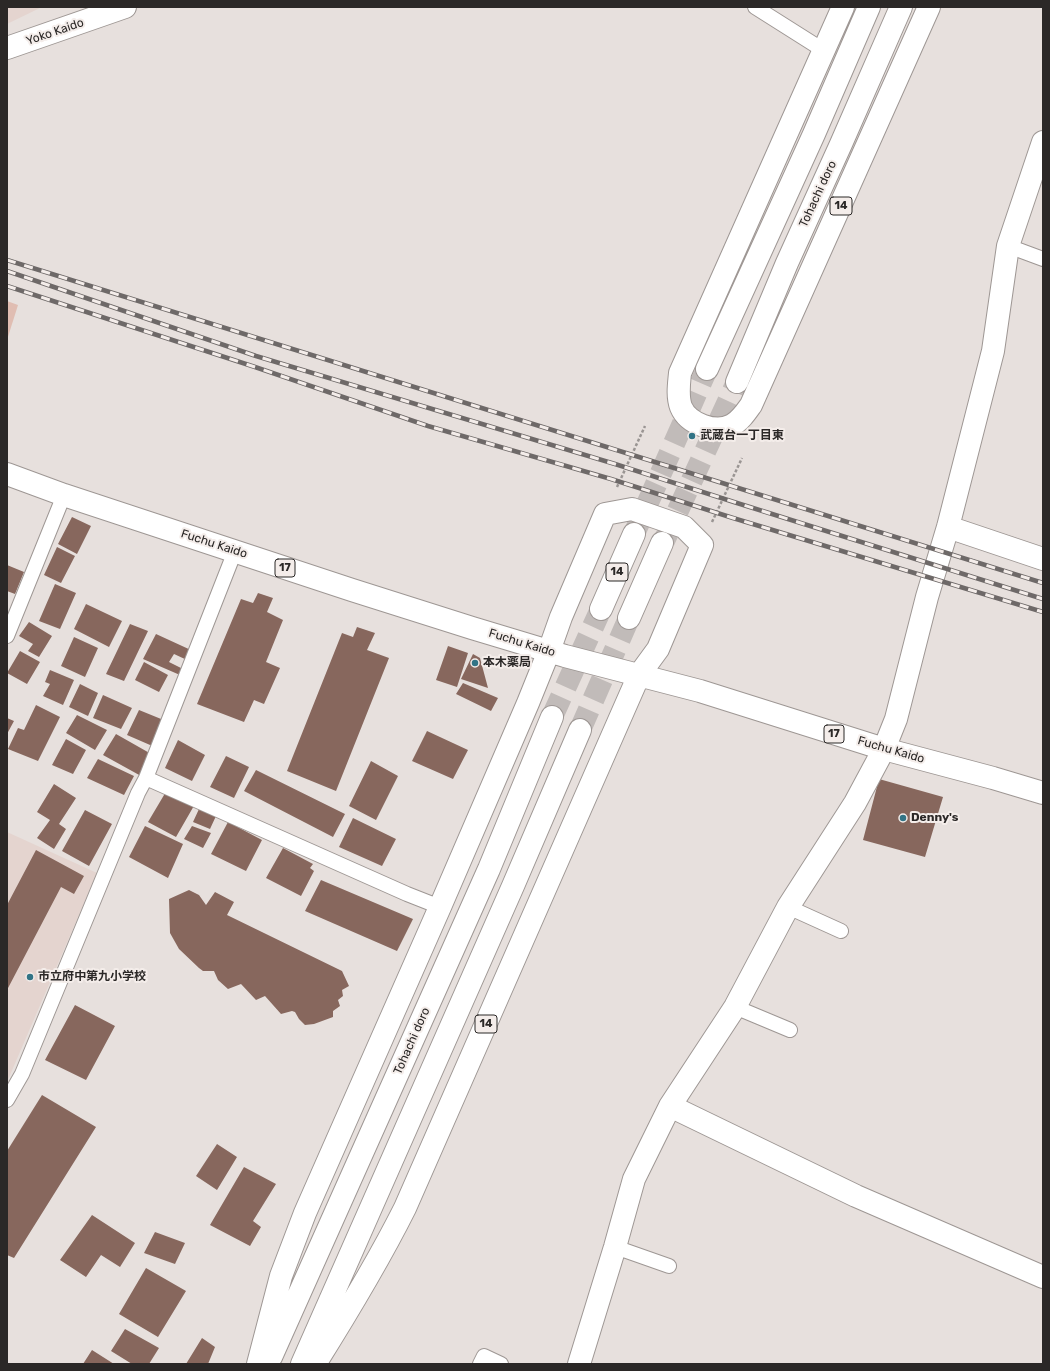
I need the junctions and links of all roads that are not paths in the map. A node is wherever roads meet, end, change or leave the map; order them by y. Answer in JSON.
{"nodes":[{"id":1,"x":126,"y":7,"type":"edge"},
{"id":2,"x":755,"y":7,"type":"edge"},
{"id":3,"x":843,"y":7,"type":"edge"},
{"id":4,"x":869,"y":7,"type":"edge"},
{"id":5,"x":901,"y":7,"type":"edge"},
{"id":6,"x":929,"y":7,"type":"edge"},
{"id":7,"x":7,"y":48,"type":"edge"},
{"id":8,"x":823,"y":50,"type":"junction"},
{"id":9,"x":1043,"y":142,"type":"edge"},
{"id":10,"x":1008,"y":246,"type":"junction"},
{"id":11,"x":1043,"y":260,"type":"edge"},
{"id":12,"x":707,"y":369,"type":"tunnel mouth"},
{"id":13,"x":737,"y":382,"type":"tunnel mouth"},
{"id":14,"x":7,"y":474,"type":"edge"},
{"id":15,"x":64,"y":495,"type":"junction"},
{"id":16,"x":948,"y":527,"type":"junction"},
{"id":17,"x":634,"y":534,"type":"tunnel mouth"},
{"id":18,"x":662,"y":543,"type":"tunnel mouth"},
{"id":19,"x":236,"y":551,"type":"junction"},
{"id":20,"x":1043,"y":559,"type":"edge"},
{"id":21,"x":601,"y":609,"type":"tunnel mouth"},
{"id":22,"x":629,"y":618,"type":"tunnel mouth"},
{"id":23,"x":7,"y":636,"type":"edge"},
{"id":24,"x":549,"y":651,"type":"junction"},
{"id":25,"x":639,"y":675,"type":"junction"},
{"id":26,"x":552,"y":717,"type":"tunnel mouth"},
{"id":27,"x":580,"y":730,"type":"tunnel mouth"},
{"id":28,"x":884,"y":750,"type":"junction"},
{"id":29,"x":146,"y":778,"type":"junction"},
{"id":30,"x":1043,"y":793,"type":"edge"},
{"id":31,"x":440,"y":907,"type":"junction"},
{"id":32,"x":788,"y":907,"type":"junction"},
{"id":33,"x":842,"y":931,"type":"dead end"},
{"id":34,"x":735,"y":1008,"type":"junction"},
{"id":35,"x":790,"y":1030,"type":"dead end"},
{"id":36,"x":7,"y":1100,"type":"edge"},
{"id":37,"x":670,"y":1106,"type":"junction"},
{"id":38,"x":615,"y":1247,"type":"junction"},
{"id":39,"x":669,"y":1266,"type":"dead end"},
{"id":40,"x":1043,"y":1277,"type":"edge"},
{"id":41,"x":258,"y":1364,"type":"edge"},
{"id":42,"x":268,"y":1364,"type":"edge"},
{"id":43,"x":302,"y":1364,"type":"edge"},
{"id":44,"x":315,"y":1364,"type":"edge"},
{"id":45,"x":480,"y":1364,"type":"edge"},
{"id":46,"x":501,"y":1364,"type":"edge"},
{"id":47,"x":579,"y":1364,"type":"edge"}],
"edges":[{"from":1,"to":7,"type":"main road","name":"Yoko Kaido"},
{"from":2,"to":8,"type":"lane"},
{"from":3,"to":8,"type":"main road","number":"14"},
{"from":4,"to":12,"type":"main road"},
{"from":5,"to":13,"type":"main road","name":"Tohachi doro","number":"14"},
{"from":6,"to":8,"type":"main road","number":"14"},
{"from":9,"to":10,"type":"main road"},
{"from":10,"to":11,"type":"lane"},
{"from":10,"to":16,"type":"main road"},
{"from":14,"to":15,"type":"main road","name":"Fuchu Kaido","number":"17"},
{"from":15,"to":19,"type":"main road","name":"Fuchu Kaido","number":"17"},
{"from":15,"to":23,"type":"lane"},
{"from":16,"to":20,"type":"main road"},
{"from":16,"to":28,"type":"main road"},
{"from":17,"to":21,"type":"main road","number":"14"},
{"from":18,"to":22,"type":"main road","number":"14"},
{"from":19,"to":24,"type":"main road","name":"Fuchu Kaido","number":"17"},
{"from":19,"to":29,"type":"lane"},
{"from":24,"to":25,"type":"main road","name":"Fuchu Kaido","number":"17"},
{"from":24,"to":25,"type":"main road"},
{"from":24,"to":31,"type":"main road"},
{"from":25,"to":28,"type":"main road","name":"Fuchu Kaido","number":"17"},
{"from":25,"to":44,"type":"main road","number":"14"},
{"from":26,"to":42,"type":"main road","name":"Tohachi doro"},
{"from":27,"to":43,"type":"main road","number":"14"},
{"from":28,"to":30,"type":"main road","name":"Fuchu Kaido","number":"17"},
{"from":28,"to":32,"type":"main road"},
{"from":29,"to":31,"type":"lane"},
{"from":29,"to":36,"type":"lane"},
{"from":31,"to":41,"type":"main road"},
{"from":32,"to":33,"type":"lane"},
{"from":32,"to":34,"type":"main road"},
{"from":34,"to":35,"type":"lane"},
{"from":34,"to":37,"type":"main road"},
{"from":37,"to":38,"type":"main road"},
{"from":37,"to":40,"type":"main road"},
{"from":38,"to":39,"type":"lane"},
{"from":38,"to":47,"type":"main road"},
{"from":45,"to":46,"type":"lane"}]}
